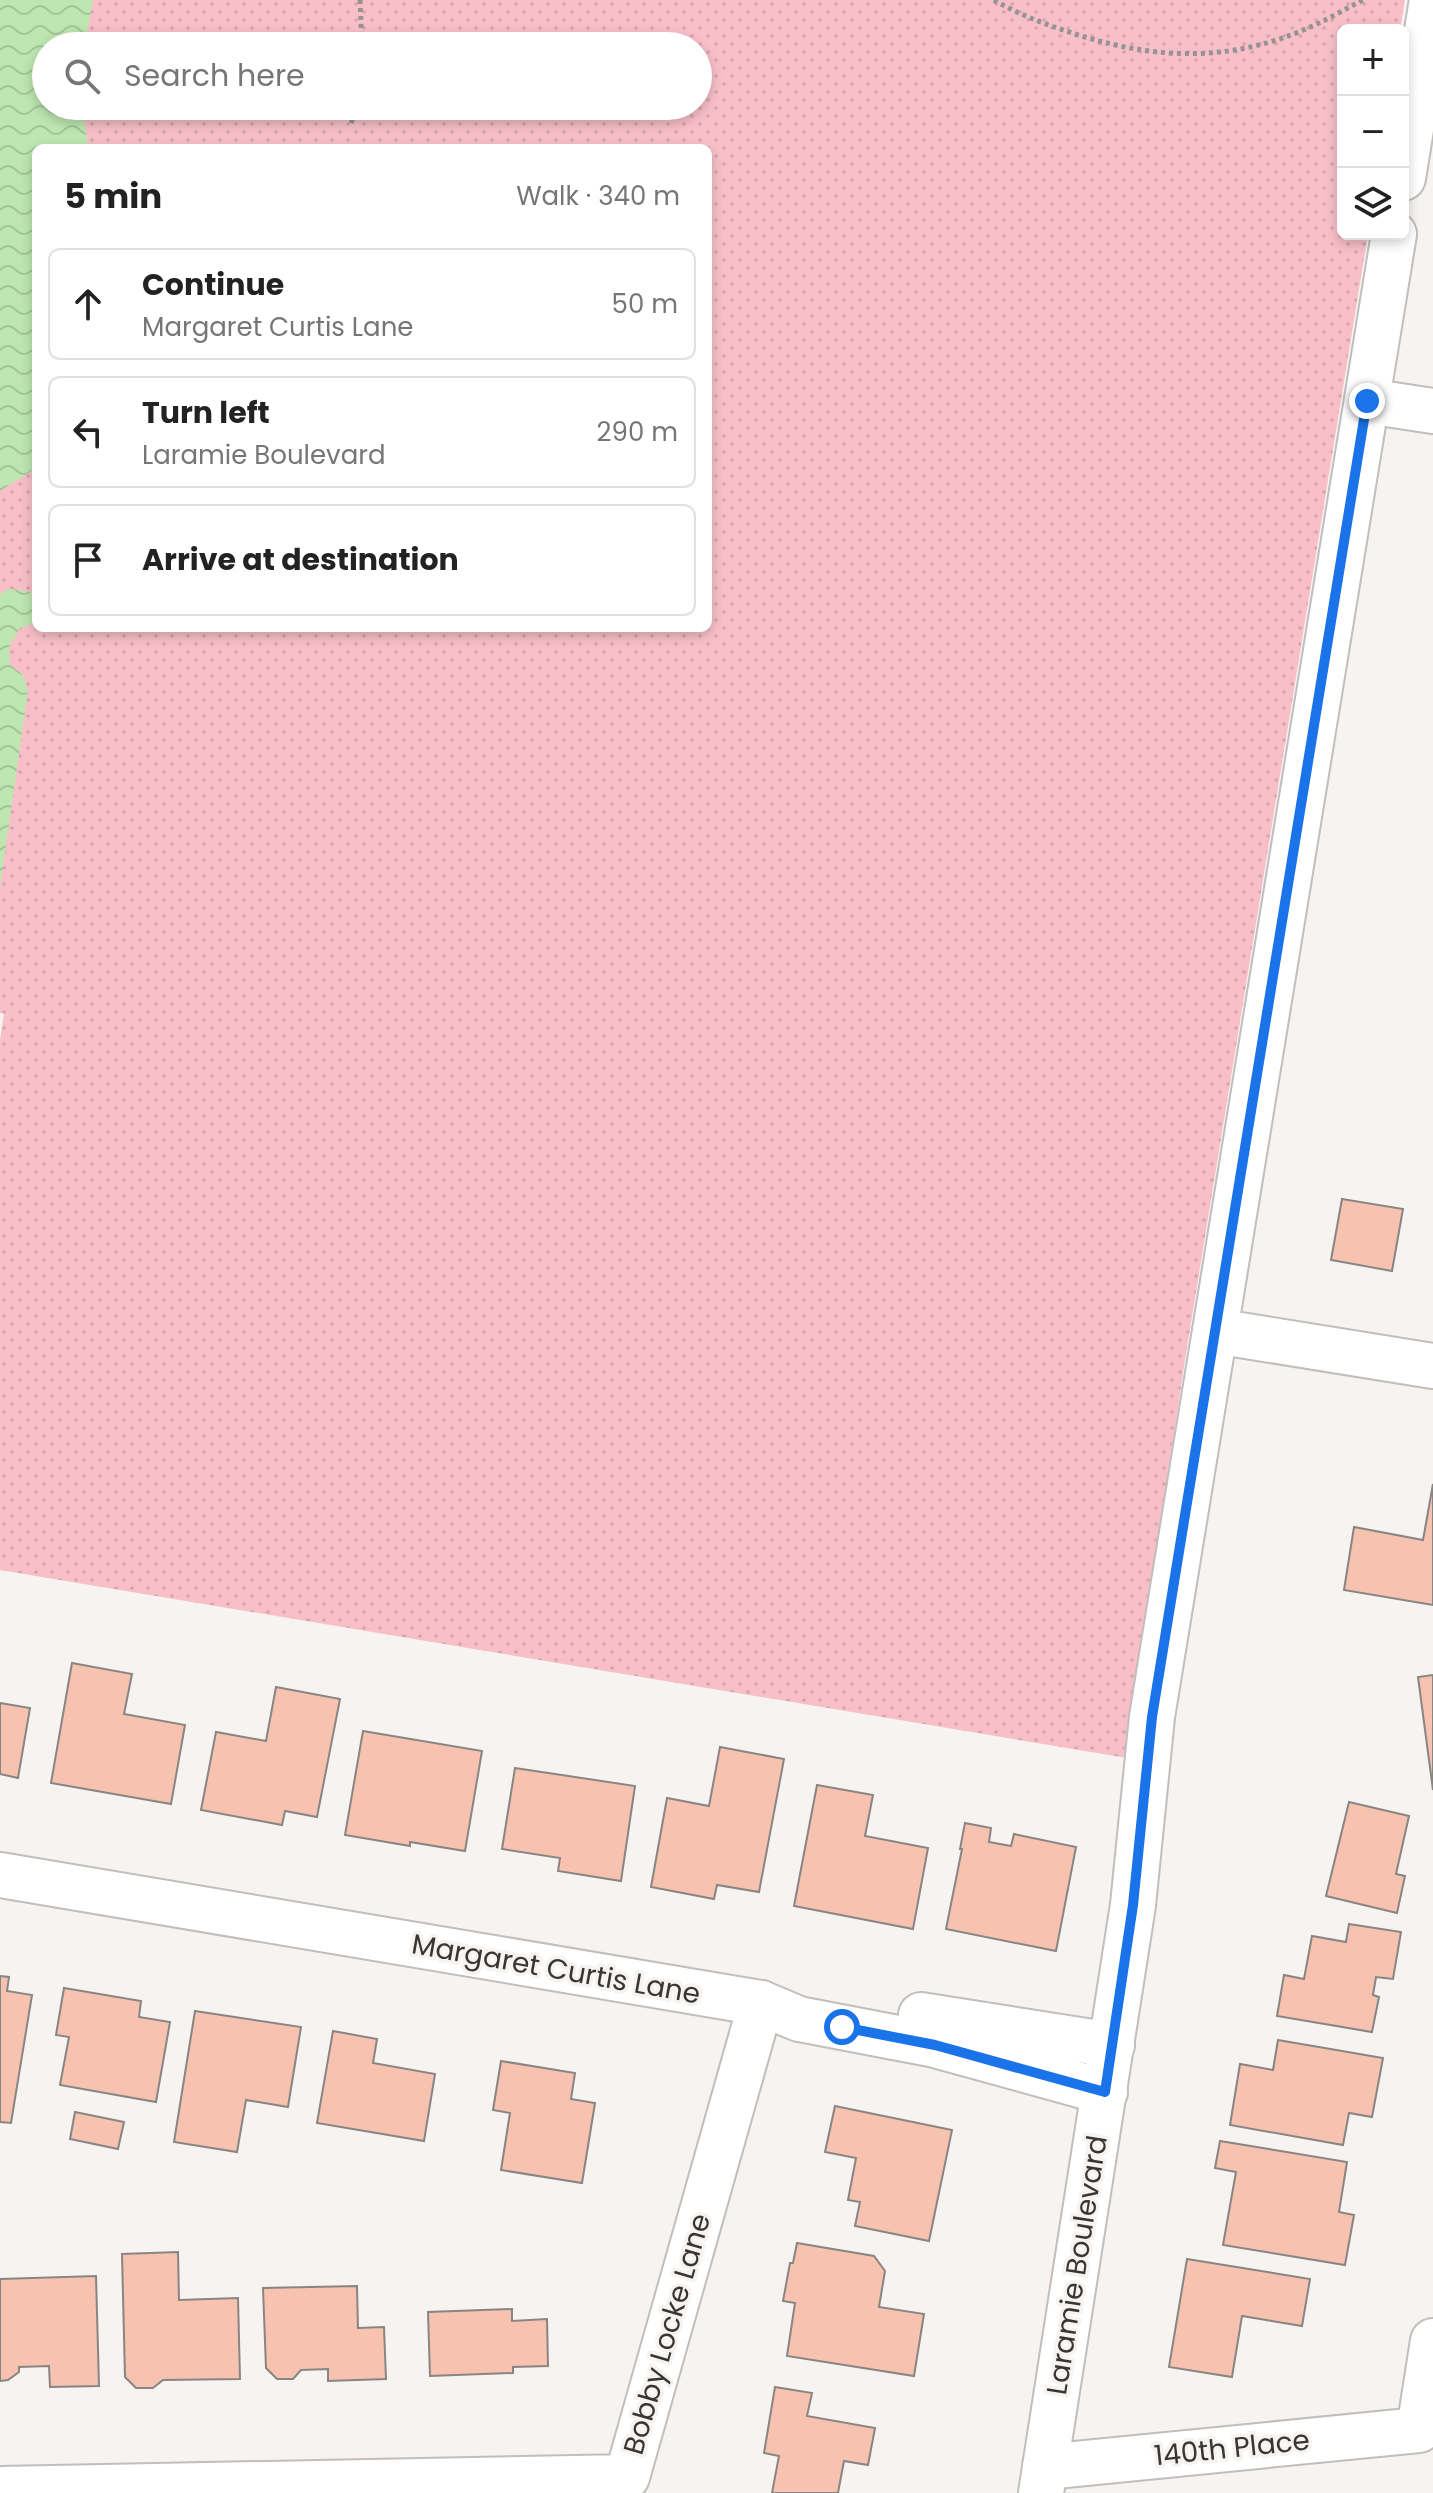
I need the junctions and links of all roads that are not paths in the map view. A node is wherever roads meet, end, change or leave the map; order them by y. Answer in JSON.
{"nodes":[{"id":1,"x":1432,"y":0,"type":"edge"},
{"id":2,"x":1405,"y":168,"type":"edge"},
{"id":3,"x":1393,"y":240,"type":"edge"},
{"id":4,"x":1367,"y":401,"type":"junction"},
{"id":5,"x":1433,"y":411,"type":"edge"},
{"id":6,"x":1215,"y":1331,"type":"junction"},
{"id":7,"x":1433,"y":1366,"type":"edge"},
{"id":8,"x":0,"y":1875,"type":"edge"},
{"id":9,"x":761,"y":2003,"type":"junction"},
{"id":10,"x":1112,"y":2045,"type":"junction"},
{"id":11,"x":1105,"y":2092,"type":"junction"},
{"id":12,"x":1433,"y":2341,"type":"edge"},
{"id":13,"x":1043,"y":2480,"type":"edge"},
{"id":14,"x":0,"y":2489,"type":"edge"}],
"edges":[{"from":1,"to":2,"type":"street"},
{"from":3,"to":4,"type":"street","name":"Laramie Boulevard"},
{"from":4,"to":5,"type":"street"},
{"from":4,"to":6,"type":"street","name":"Laramie Boulevard"},
{"from":6,"to":7,"type":"street"},
{"from":6,"to":10,"type":"street","name":"Laramie Boulevard"},
{"from":8,"to":9,"type":"street","name":"Margaret Curtis Lane"},
{"from":9,"to":10,"type":"street"},
{"from":9,"to":11,"type":"street","name":"Margaret Curtis Lane"},
{"from":9,"to":14,"type":"street","name":"Bobby Locke Lane"},
{"from":10,"to":11,"type":"street","name":"Laramie Boulevard"},
{"from":11,"to":13,"type":"street","name":"Laramie Boulevard"},
{"from":12,"to":13,"type":"street","name":"140th Place"}]}
